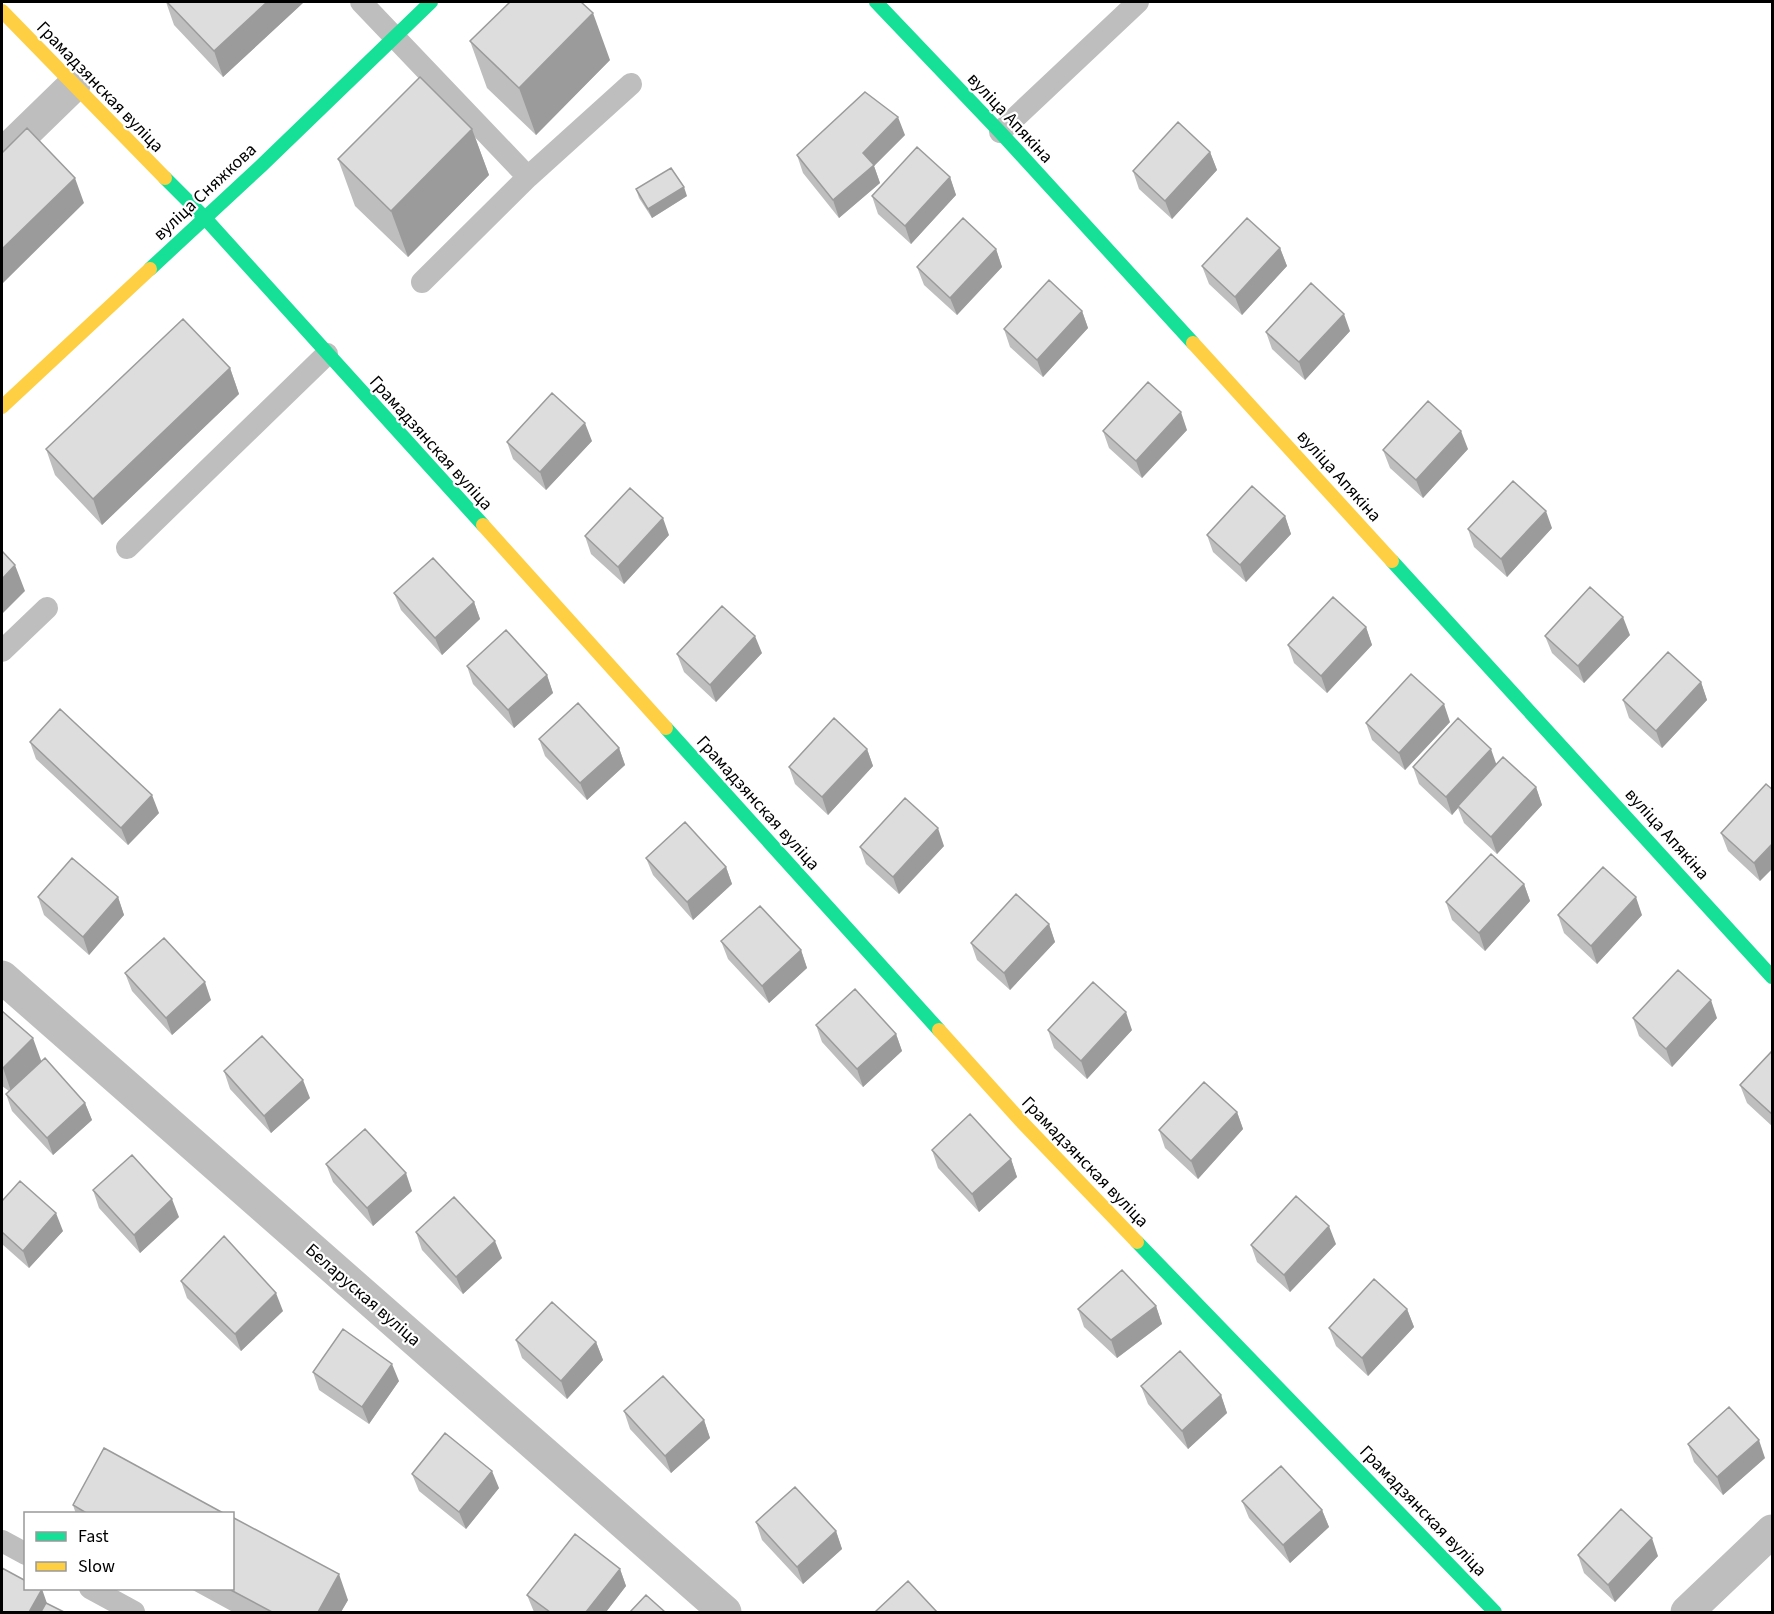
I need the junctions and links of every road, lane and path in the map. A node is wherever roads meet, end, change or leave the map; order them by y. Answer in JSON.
{"nodes":[{"id":1,"x":361,"y":2,"type":"edge"},
{"id":2,"x":431,"y":2,"type":"edge"},
{"id":3,"x":876,"y":2,"type":"edge"},
{"id":4,"x":1138,"y":2,"type":"edge"},
{"id":5,"x":2,"y":11,"type":"edge"},
{"id":6,"x":393,"y":36,"type":"junction"},
{"id":7,"x":631,"y":84,"type":"dead end"},
{"id":8,"x":74,"y":85,"type":"junction"},
{"id":9,"x":1000,"y":132,"type":"junction"},
{"id":10,"x":2,"y":155,"type":"edge"},
{"id":11,"x":528,"y":177,"type":"junction"},
{"id":12,"x":204,"y":217,"type":"junction"},
{"id":13,"x":422,"y":282,"type":"dead end"},
{"id":14,"x":327,"y":354,"type":"junction"},
{"id":15,"x":2,"y":407,"type":"edge"},
{"id":16,"x":127,"y":548,"type":"dead end"},
{"id":17,"x":47,"y":608,"type":"dead end"},
{"id":18,"x":2,"y":651,"type":"edge"},
{"id":19,"x":2,"y":977,"type":"edge"},
{"id":20,"x":1773,"y":977,"type":"edge"},
{"id":21,"x":1773,"y":1532,"type":"edge"},
{"id":22,"x":2,"y":1541,"type":"edge"},
{"id":23,"x":24,"y":1553,"type":"edge"},
{"id":24,"x":93,"y":1590,"type":"edge"},
{"id":25,"x":123,"y":1610,"type":"edge"},
{"id":26,"x":725,"y":1612,"type":"edge"},
{"id":27,"x":1495,"y":1612,"type":"edge"},
{"id":28,"x":1687,"y":1612,"type":"edge"}],
"edges":[{"from":1,"to":6,"type":"lane"},
{"from":2,"to":6,"type":"street","name":"вуліца Сняжкова"},
{"from":3,"to":9,"type":"street","name":"вуліца Апякіна"},
{"from":4,"to":9,"type":"lane"},
{"from":5,"to":8,"type":"street","name":"Грамадзянская вуліца"},
{"from":6,"to":11,"type":"lane"},
{"from":6,"to":12,"type":"street","name":"вуліца Сняжкова"},
{"from":7,"to":11,"type":"lane"},
{"from":8,"to":10,"type":"street"},
{"from":8,"to":12,"type":"street","name":"Грамадзянская вуліца"},
{"from":9,"to":20,"type":"street","name":"вуліца Апякіна"},
{"from":11,"to":13,"type":"lane"},
{"from":12,"to":14,"type":"street","name":"Грамадзянская вуліца"},
{"from":12,"to":15,"type":"street","name":"вуліца Сняжкова"},
{"from":14,"to":16,"type":"lane"},
{"from":14,"to":27,"type":"street","name":"Грамадзянская вуліца"},
{"from":17,"to":18,"type":"lane"},
{"from":19,"to":26,"type":"street","name":"Беларуская вуліца"},
{"from":21,"to":28,"type":"street"},
{"from":22,"to":23,"type":"lane"},
{"from":24,"to":25,"type":"lane"}]}
